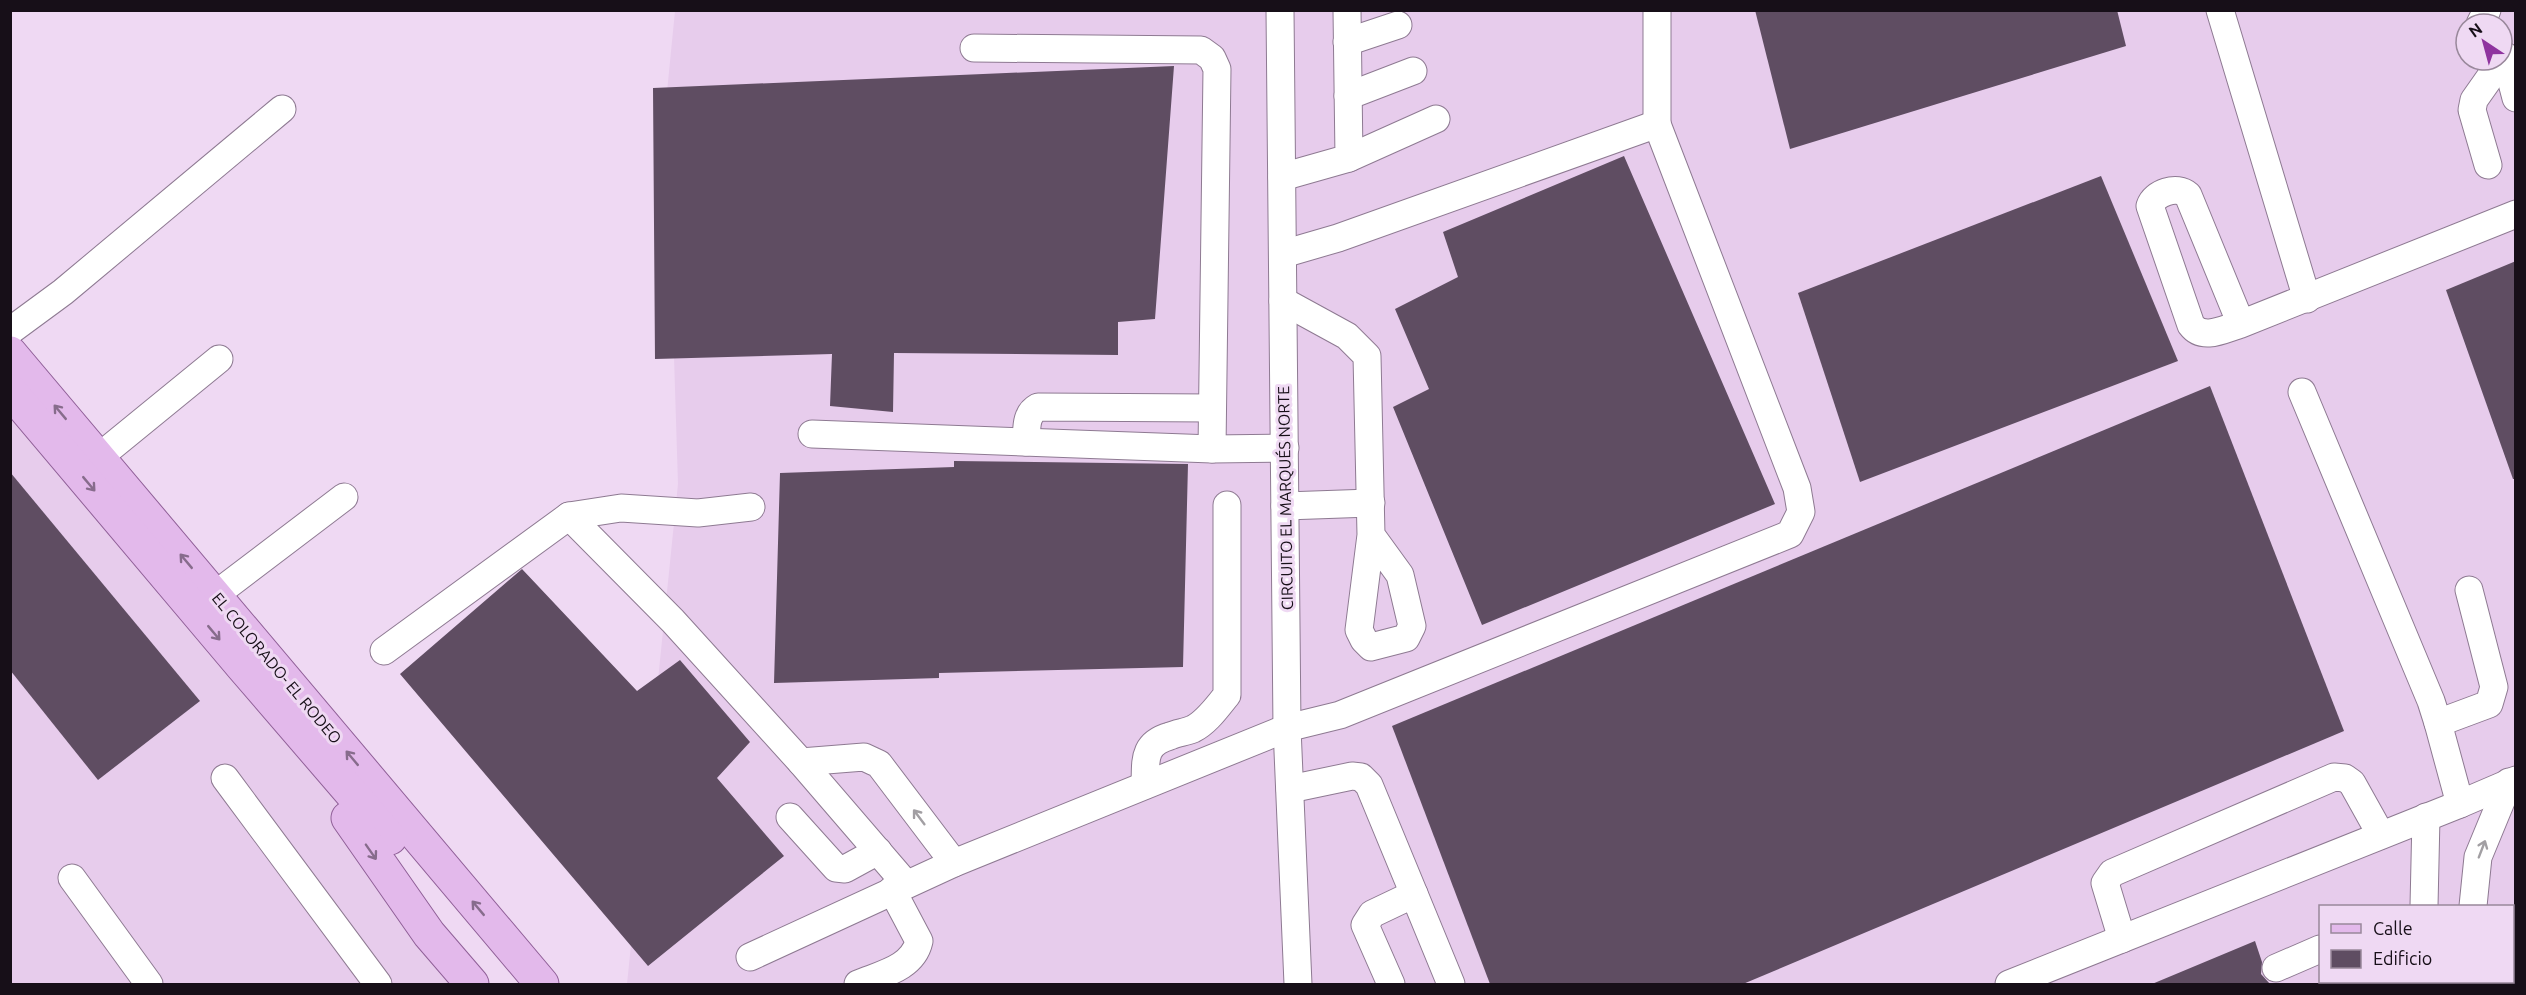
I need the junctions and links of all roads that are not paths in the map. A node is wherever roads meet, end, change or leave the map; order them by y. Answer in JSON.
{"nodes":[{"id":1,"x":1280,"y":10,"type":"edge"},
{"id":2,"x":1347,"y":10,"type":"edge"},
{"id":3,"x":1657,"y":10,"type":"edge"},
{"id":4,"x":2220,"y":10,"type":"edge"},
{"id":5,"x":1398,"y":25,"type":"dead end"},
{"id":6,"x":1347,"y":42,"type":"junction"},
{"id":7,"x":974,"y":48,"type":"dead end"},
{"id":8,"x":1413,"y":71,"type":"dead end"},
{"id":9,"x":2492,"y":72,"type":"edge"},
{"id":10,"x":2508,"y":72,"type":"edge"},
{"id":11,"x":1348,"y":96,"type":"junction"},
{"id":12,"x":2516,"y":98,"type":"edge"},
{"id":13,"x":282,"y":109,"type":"dead end"},
{"id":14,"x":1436,"y":119,"type":"dead end"},
{"id":15,"x":1657,"y":124,"type":"junction"},
{"id":16,"x":1349,"y":158,"type":"junction"},
{"id":17,"x":2488,"y":165,"type":"dead end"},
{"id":18,"x":1282,"y":177,"type":"junction"},
{"id":19,"x":2516,"y":214,"type":"edge"},
{"id":20,"x":1283,"y":254,"type":"junction"},
{"id":21,"x":2307,"y":298,"type":"junction"},
{"id":22,"x":1283,"y":301,"type":"junction"},
{"id":23,"x":2241,"y":324,"type":"junction"},
{"id":24,"x":10,"y":331,"type":"edge"},
{"id":25,"x":10,"y":352,"type":"edge"},
{"id":26,"x":219,"y":359,"type":"dead end"},
{"id":27,"x":10,"y":391,"type":"edge"},
{"id":28,"x":2302,"y":392,"type":"dead end"},
{"id":29,"x":1212,"y":408,"type":"junction"},
{"id":30,"x":812,"y":434,"type":"dead end"},
{"id":31,"x":1026,"y":442,"type":"junction"},
{"id":32,"x":1285,"y":448,"type":"junction"},
{"id":33,"x":1212,"y":449,"type":"junction"},
{"id":34,"x":99,"y":458,"type":"junction"},
{"id":35,"x":344,"y":497,"type":"dead end"},
{"id":36,"x":1371,"y":503,"type":"junction"},
{"id":37,"x":1227,"y":505,"type":"dead end"},
{"id":38,"x":1285,"y":506,"type":"junction"},
{"id":39,"x":751,"y":507,"type":"dead end"},
{"id":40,"x":568,"y":516,"type":"junction"},
{"id":41,"x":1371,"y":535,"type":"dead end"},
{"id":42,"x":2469,"y":590,"type":"dead end"},
{"id":43,"x":215,"y":595,"type":"junction"},
{"id":44,"x":384,"y":651,"type":"dead end"},
{"id":45,"x":242,"y":666,"type":"junction"},
{"id":46,"x":2438,"y":723,"type":"junction"},
{"id":47,"x":1287,"y":728,"type":"junction"},
{"id":48,"x":801,"y":762,"type":"junction"},
{"id":49,"x":225,"y":778,"type":"dead end"},
{"id":50,"x":2512,"y":781,"type":"edge"},
{"id":51,"x":1145,"y":785,"type":"junction"},
{"id":52,"x":1290,"y":789,"type":"junction"},
{"id":53,"x":2460,"y":804,"type":"junction"},
{"id":54,"x":790,"y":817,"type":"dead end"},
{"id":55,"x":2426,"y":817,"type":"junction"},
{"id":56,"x":2381,"y":835,"type":"junction"},
{"id":57,"x":878,"y":851,"type":"junction"},
{"id":58,"x":954,"y":863,"type":"junction"},
{"id":59,"x":72,"y":878,"type":"dead end"},
{"id":60,"x":899,"y":887,"type":"junction"},
{"id":61,"x":1414,"y":894,"type":"junction"},
{"id":62,"x":2423,"y":905,"type":"edge"},
{"id":63,"x":2473,"y":905,"type":"edge"},
{"id":64,"x":2122,"y":939,"type":"junction"},
{"id":65,"x":2319,"y":950,"type":"edge"},
{"id":66,"x":750,"y":957,"type":"dead end"},
{"id":67,"x":2276,"y":968,"type":"dead end"},
{"id":68,"x":149,"y":984,"type":"edge"},
{"id":69,"x":378,"y":984,"type":"edge"},
{"id":70,"x":472,"y":984,"type":"edge"},
{"id":71,"x":516,"y":984,"type":"edge"},
{"id":72,"x":542,"y":984,"type":"edge"},
{"id":73,"x":858,"y":984,"type":"edge"},
{"id":74,"x":1298,"y":984,"type":"edge"},
{"id":75,"x":1391,"y":984,"type":"edge"},
{"id":76,"x":1451,"y":984,"type":"edge"},
{"id":77,"x":2009,"y":984,"type":"edge"}],
"edges":[{"from":1,"to":18,"type":"street","name":"CIRCUITO EL MARQUÉS NORTE"},
{"from":2,"to":6,"type":"street"},
{"from":3,"to":15,"type":"street"},
{"from":4,"to":21,"type":"street"},
{"from":5,"to":6,"type":"street"},
{"from":6,"to":11,"type":"street"},
{"from":7,"to":29,"type":"street"},
{"from":8,"to":11,"type":"street"},
{"from":9,"to":17,"type":"street"},
{"from":10,"to":12,"type":"street"},
{"from":11,"to":16,"type":"street"},
{"from":13,"to":24,"type":"street"},
{"from":14,"to":16,"type":"street"},
{"from":15,"to":20,"type":"street"},
{"from":15,"to":47,"type":"street"},
{"from":16,"to":18,"type":"street"},
{"from":18,"to":20,"type":"street","name":"CIRCUITO EL MARQUÉS NORTE"},
{"from":19,"to":21,"type":"street"},
{"from":20,"to":22,"type":"street","name":"CIRCUITO EL MARQUÉS NORTE"},
{"from":21,"to":23,"type":"street"},
{"from":22,"to":32,"type":"street","name":"CIRCUITO EL MARQUÉS NORTE"},
{"from":22,"to":36,"type":"street"},
{"from":23,"to":23,"type":"street"},
{"from":34,"to":25,"type":"main road","name":"EL COLORADO- EL RODEO","one_way":true},
{"from":26,"to":34,"type":"street"},
{"from":27,"to":45,"type":"main road","name":"EL COLORADO- EL RODEO","one_way":true},
{"from":28,"to":46,"type":"street"},
{"from":29,"to":31,"type":"street"},
{"from":29,"to":33,"type":"street"},
{"from":30,"to":31,"type":"street"},
{"from":31,"to":33,"type":"street"},
{"from":32,"to":33,"type":"street"},
{"from":32,"to":38,"type":"street","name":"CIRCUITO EL MARQUÉS NORTE"},
{"from":43,"to":34,"type":"main road","name":"EL COLORADO- EL RODEO","one_way":true},
{"from":35,"to":43,"type":"street"},
{"from":36,"to":38,"type":"street"},
{"from":36,"to":41,"type":"street"},
{"from":37,"to":51,"type":"street"},
{"from":38,"to":47,"type":"street","name":"CIRCUITO EL MARQUÉS NORTE"},
{"from":39,"to":40,"type":"street"},
{"from":40,"to":44,"type":"street"},
{"from":40,"to":48,"type":"street"},
{"from":42,"to":46,"type":"street"},
{"from":72,"to":43,"type":"main road","name":"EL COLORADO- EL RODEO","one_way":true},
{"from":45,"to":70,"type":"main road","one_way":true},
{"from":45,"to":71,"type":"main road","name":"EL COLORADO- EL RODEO"},
{"from":46,"to":53,"type":"street"},
{"from":47,"to":51,"type":"street"},
{"from":47,"to":52,"type":"street","name":"CIRCUITO EL MARQUÉS NORTE"},
{"from":48,"to":57,"type":"street"},
{"from":58,"to":48,"type":"street","one_way":true},
{"from":49,"to":69,"type":"street"},
{"from":50,"to":53,"type":"street"},
{"from":63,"to":50,"type":"street","one_way":true},
{"from":51,"to":58,"type":"street"},
{"from":52,"to":61,"type":"street"},
{"from":52,"to":74,"type":"street","name":"CIRCUITO EL MARQUÉS NORTE"},
{"from":53,"to":55,"type":"street"},
{"from":54,"to":57,"type":"street"},
{"from":55,"to":56,"type":"street"},
{"from":55,"to":62,"type":"street"},
{"from":56,"to":64,"type":"street"},
{"from":56,"to":64,"type":"street"},
{"from":57,"to":60,"type":"street"},
{"from":58,"to":60,"type":"street"},
{"from":59,"to":68,"type":"street"},
{"from":60,"to":66,"type":"street"},
{"from":60,"to":73,"type":"street"},
{"from":61,"to":75,"type":"street"},
{"from":61,"to":76,"type":"street"},
{"from":64,"to":77,"type":"street"},
{"from":65,"to":67,"type":"street"}]}
